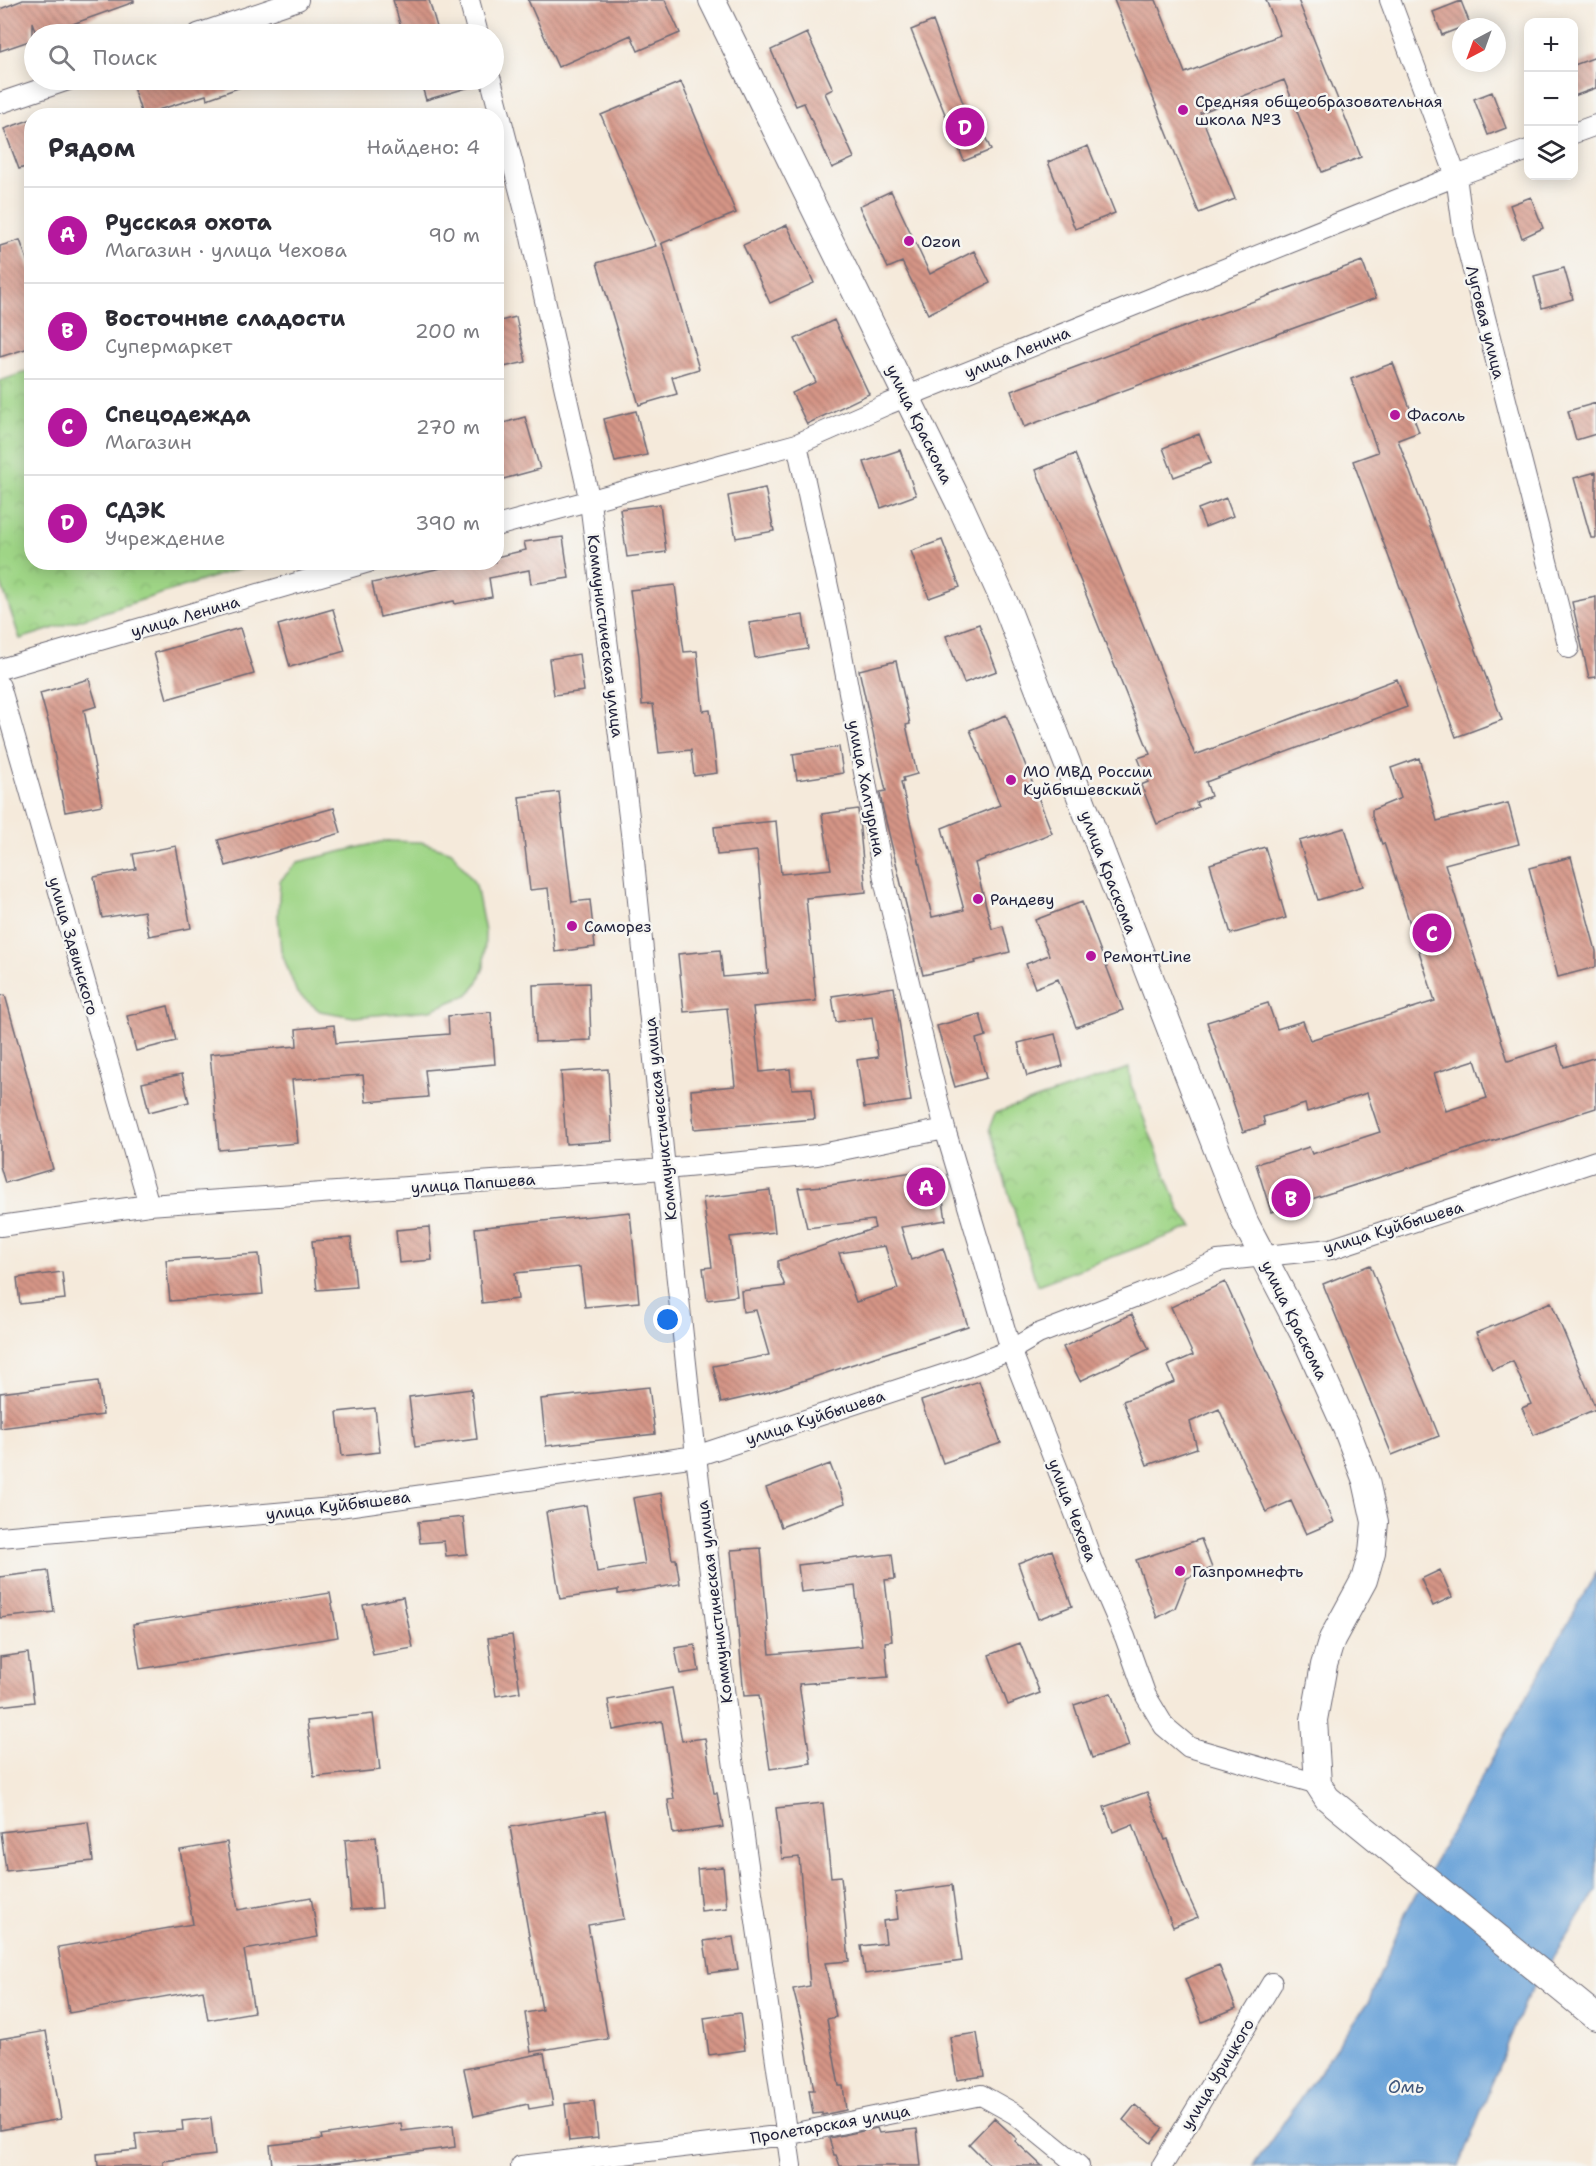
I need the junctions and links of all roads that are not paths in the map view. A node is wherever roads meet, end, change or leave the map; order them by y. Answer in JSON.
{"nodes":[{"id":1,"x":298,"y":0,"type":"edge"},
{"id":2,"x":469,"y":0,"type":"edge"},
{"id":3,"x":712,"y":0,"type":"edge"},
{"id":4,"x":1390,"y":0,"type":"edge"},
{"id":5,"x":227,"y":24,"type":"edge"},
{"id":6,"x":475,"y":24,"type":"edge"},
{"id":7,"x":38,"y":90,"type":"edge"},
{"id":8,"x":494,"y":90,"type":"edge"},
{"id":9,"x":0,"y":103,"type":"edge"},
{"id":10,"x":498,"y":108,"type":"edge"},
{"id":11,"x":1596,"y":125,"type":"edge"},
{"id":12,"x":504,"y":130,"type":"edge"},
{"id":13,"x":1578,"y":132,"type":"edge"},
{"id":14,"x":1524,"y":151,"type":"edge"},
{"id":15,"x":1456,"y":176,"type":"junction"},
{"id":16,"x":907,"y":397,"type":"junction"},
{"id":17,"x":797,"y":444,"type":"junction"},
{"id":18,"x":590,"y":502,"type":"junction"},
{"id":19,"x":504,"y":524,"type":"edge"},
{"id":20,"x":341,"y":570,"type":"edge"},
{"id":21,"x":1569,"y":648,"type":"dead end"},
{"id":22,"x":0,"y":669,"type":"edge"},
{"id":23,"x":0,"y":686,"type":"edge"},
{"id":24,"x":945,"y":1129,"type":"junction"},
{"id":25,"x":1596,"y":1161,"type":"edge"},
{"id":26,"x":665,"y":1169,"type":"junction"},
{"id":27,"x":149,"y":1205,"type":"junction"},
{"id":28,"x":0,"y":1226,"type":"edge"},
{"id":29,"x":1264,"y":1256,"type":"junction"},
{"id":30,"x":1011,"y":1350,"type":"junction"},
{"id":31,"x":696,"y":1456,"type":"junction"},
{"id":32,"x":0,"y":1537,"type":"edge"},
{"id":33,"x":1323,"y":1791,"type":"junction"},
{"id":34,"x":1272,"y":1983,"type":"dead end"},
{"id":35,"x":1594,"y":2014,"type":"edge"},
{"id":36,"x":786,"y":2135,"type":"junction"},
{"id":37,"x":522,"y":2166,"type":"edge"},
{"id":38,"x":791,"y":2166,"type":"edge"},
{"id":39,"x":1079,"y":2166,"type":"edge"},
{"id":40,"x":1162,"y":2166,"type":"edge"}],
"edges":[{"from":1,"to":5,"type":"street"},
{"from":2,"to":6,"type":"street"},
{"from":3,"to":16,"type":"main road","name":"улица Краскома"},
{"from":4,"to":15,"type":"street","name":"Луговая улица"},
{"from":7,"to":9,"type":"street"},
{"from":8,"to":10,"type":"street","name":"Коммунистическая улица"},
{"from":11,"to":13,"type":"street"},
{"from":12,"to":18,"type":"street","name":"Коммунистическая улица"},
{"from":14,"to":15,"type":"street","name":"улица Ленина"},
{"from":15,"to":16,"type":"street","name":"улица Ленина"},
{"from":15,"to":21,"type":"street","name":"Луговая улица"},
{"from":16,"to":17,"type":"street","name":"улица Ленина"},
{"from":16,"to":29,"type":"main road","name":"улица Краскома"},
{"from":17,"to":18,"type":"street","name":"улица Ленина"},
{"from":17,"to":24,"type":"street","name":"улица Халтурина"},
{"from":18,"to":19,"type":"street","name":"улица Ленина"},
{"from":18,"to":26,"type":"street","name":"Коммунистическая улица"},
{"from":20,"to":22,"type":"street","name":"улица Ленина"},
{"from":23,"to":27,"type":"street","name":"улица Здвинского"},
{"from":24,"to":26,"type":"street","name":"улица Папшева"},
{"from":24,"to":30,"type":"street","name":"улица Чехова"},
{"from":25,"to":29,"type":"street","name":"улица Куйбышева"},
{"from":26,"to":27,"type":"street","name":"улица Папшева"},
{"from":26,"to":31,"type":"street","name":"Коммунистическая улица"},
{"from":27,"to":28,"type":"street","name":"улица Папшева"},
{"from":29,"to":30,"type":"street","name":"улица Куйбышева"},
{"from":29,"to":33,"type":"main road","name":"улица Краскома"},
{"from":30,"to":31,"type":"street","name":"улица Куйбышева"},
{"from":30,"to":33,"type":"street","name":"улица Чехова"},
{"from":31,"to":32,"type":"street","name":"улица Куйбышева"},
{"from":31,"to":36,"type":"street","name":"Коммунистическая улица"},
{"from":33,"to":35,"type":"main road"},
{"from":34,"to":40,"type":"street","name":"улица Урицкого"},
{"from":36,"to":37,"type":"street","name":"Пролетарская улица"},
{"from":36,"to":38,"type":"street","name":"Коммунистическая улица"},
{"from":36,"to":39,"type":"street","name":"Пролетарская улица"}]}
